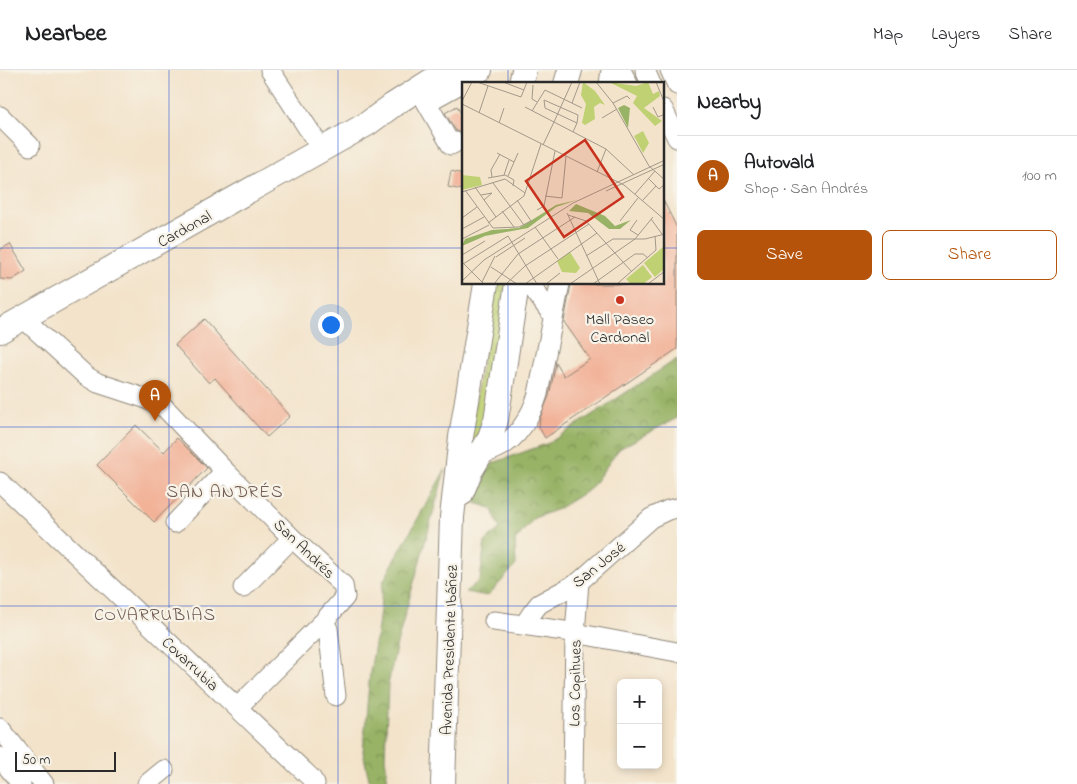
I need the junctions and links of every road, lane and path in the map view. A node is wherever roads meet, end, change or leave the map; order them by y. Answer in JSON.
{"nodes":[{"id":1,"x":270,"y":70,"type":"edge"},
{"id":2,"x":480,"y":70,"type":"edge"},
{"id":3,"x":621,"y":70,"type":"edge"},
{"id":4,"x":645,"y":70,"type":"edge"},
{"id":5,"x":670,"y":70,"type":"edge"},
{"id":6,"x":627,"y":82,"type":"edge"},
{"id":7,"x":650,"y":82,"type":"edge"},
{"id":8,"x":456,"y":83,"type":"edge"},
{"id":9,"x":677,"y":85,"type":"edge"},
{"id":10,"x":425,"y":100,"type":"junction"},
{"id":11,"x":664,"y":111,"type":"edge"},
{"id":12,"x":0,"y":116,"type":"edge"},
{"id":13,"x":368,"y":124,"type":"junction"},
{"id":14,"x":677,"y":138,"type":"edge"},
{"id":15,"x":456,"y":142,"type":"dead end"},
{"id":16,"x":30,"y":146,"type":"dead end"},
{"id":17,"x":322,"y":150,"type":"junction"},
{"id":18,"x":486,"y":285,"type":"edge"},
{"id":19,"x":517,"y":285,"type":"edge"},
{"id":20,"x":532,"y":285,"type":"edge"},
{"id":21,"x":560,"y":285,"type":"edge"},
{"id":22,"x":553,"y":316,"type":"junction"},
{"id":23,"x":23,"y":318,"type":"junction"},
{"id":24,"x":0,"y":331,"type":"edge"},
{"id":25,"x":527,"y":418,"type":"junction"},
{"id":26,"x":496,"y":420,"type":"junction"},
{"id":27,"x":461,"y":437,"type":"junction"},
{"id":28,"x":482,"y":453,"type":"junction"},
{"id":29,"x":225,"y":471,"type":"junction"},
{"id":30,"x":0,"y":482,"type":"edge"},
{"id":31,"x":677,"y":508,"type":"edge"},
{"id":32,"x":452,"y":517,"type":"junction"},
{"id":33,"x":175,"y":523,"type":"dead end"},
{"id":34,"x":292,"y":538,"type":"junction"},
{"id":35,"x":579,"y":582,"type":"junction"},
{"id":36,"x":243,"y":588,"type":"dead end"},
{"id":37,"x":324,"y":621,"type":"junction"},
{"id":38,"x":494,"y":621,"type":"dead end"},
{"id":39,"x":524,"y":625,"type":"junction"},
{"id":40,"x":575,"y":633,"type":"junction"},
{"id":41,"x":677,"y":652,"type":"edge"},
{"id":42,"x":336,"y":696,"type":"dead end"},
{"id":43,"x":238,"y":707,"type":"junction"},
{"id":44,"x":0,"y":728,"type":"edge"},
{"id":45,"x":0,"y":757,"type":"edge"},
{"id":46,"x":164,"y":770,"type":"dead end"},
{"id":47,"x":21,"y":784,"type":"edge"},
{"id":48,"x":44,"y":784,"type":"edge"},
{"id":49,"x":147,"y":784,"type":"edge"},
{"id":50,"x":315,"y":784,"type":"edge"},
{"id":51,"x":443,"y":784,"type":"edge"},
{"id":52,"x":573,"y":784,"type":"edge"}],
"edges":[{"from":1,"to":17,"type":"street"},
{"from":2,"to":8,"type":"main road","name":"Cardonal"},
{"from":3,"to":6,"type":"street"},
{"from":4,"to":7,"type":"street"},
{"from":5,"to":9,"type":"street"},
{"from":8,"to":10,"type":"main road","name":"Cardonal"},
{"from":8,"to":13,"type":"main road","name":"Cardonal"},
{"from":10,"to":13,"type":"main road","name":"Cardonal"},
{"from":10,"to":15,"type":"street"},
{"from":11,"to":14,"type":"street"},
{"from":12,"to":16,"type":"street"},
{"from":13,"to":17,"type":"main road","name":"Cardonal"},
{"from":17,"to":23,"type":"main road","name":"Cardonal"},
{"from":18,"to":27,"type":"main road","name":"Avenida Presidente Ibáñez"},
{"from":19,"to":26,"type":"main road","name":"Avenida Presidente Ibáñez"},
{"from":20,"to":22,"type":"street"},
{"from":21,"to":22,"type":"street"},
{"from":22,"to":25,"type":"street"},
{"from":23,"to":24,"type":"main road","name":"Cardonal"},
{"from":23,"to":29,"type":"street","name":"San Andrés"},
{"from":25,"to":26,"type":"street"},
{"from":25,"to":28,"type":"street"},
{"from":26,"to":28,"type":"main road","name":"Avenida Presidente Ibáñez"},
{"from":27,"to":28,"type":"main road"},
{"from":27,"to":32,"type":"main road","name":"Avenida Presidente Ibáñez"},
{"from":28,"to":32,"type":"main road","name":"Avenida Presidente Ibáñez"},
{"from":29,"to":33,"type":"street"},
{"from":29,"to":34,"type":"street","name":"San Andrés"},
{"from":30,"to":43,"type":"street","name":"Covarrubia"},
{"from":31,"to":35,"type":"street","name":"San José"},
{"from":32,"to":51,"type":"main road","name":"Avenida Presidente Ibáñez"},
{"from":34,"to":36,"type":"street"},
{"from":34,"to":37,"type":"street","name":"San Andrés"},
{"from":35,"to":39,"type":"street","name":"San José"},
{"from":35,"to":40,"type":"street","name":"Los Copihues"},
{"from":37,"to":42,"type":"street"},
{"from":37,"to":43,"type":"street","name":"San Andrés"},
{"from":38,"to":39,"type":"street"},
{"from":39,"to":40,"type":"street"},
{"from":40,"to":41,"type":"street"},
{"from":40,"to":52,"type":"street","name":"Los Copihues"},
{"from":43,"to":50,"type":"street","name":"Covarrubia"},
{"from":44,"to":48,"type":"street"},
{"from":45,"to":47,"type":"street"},
{"from":46,"to":49,"type":"street"}]}
